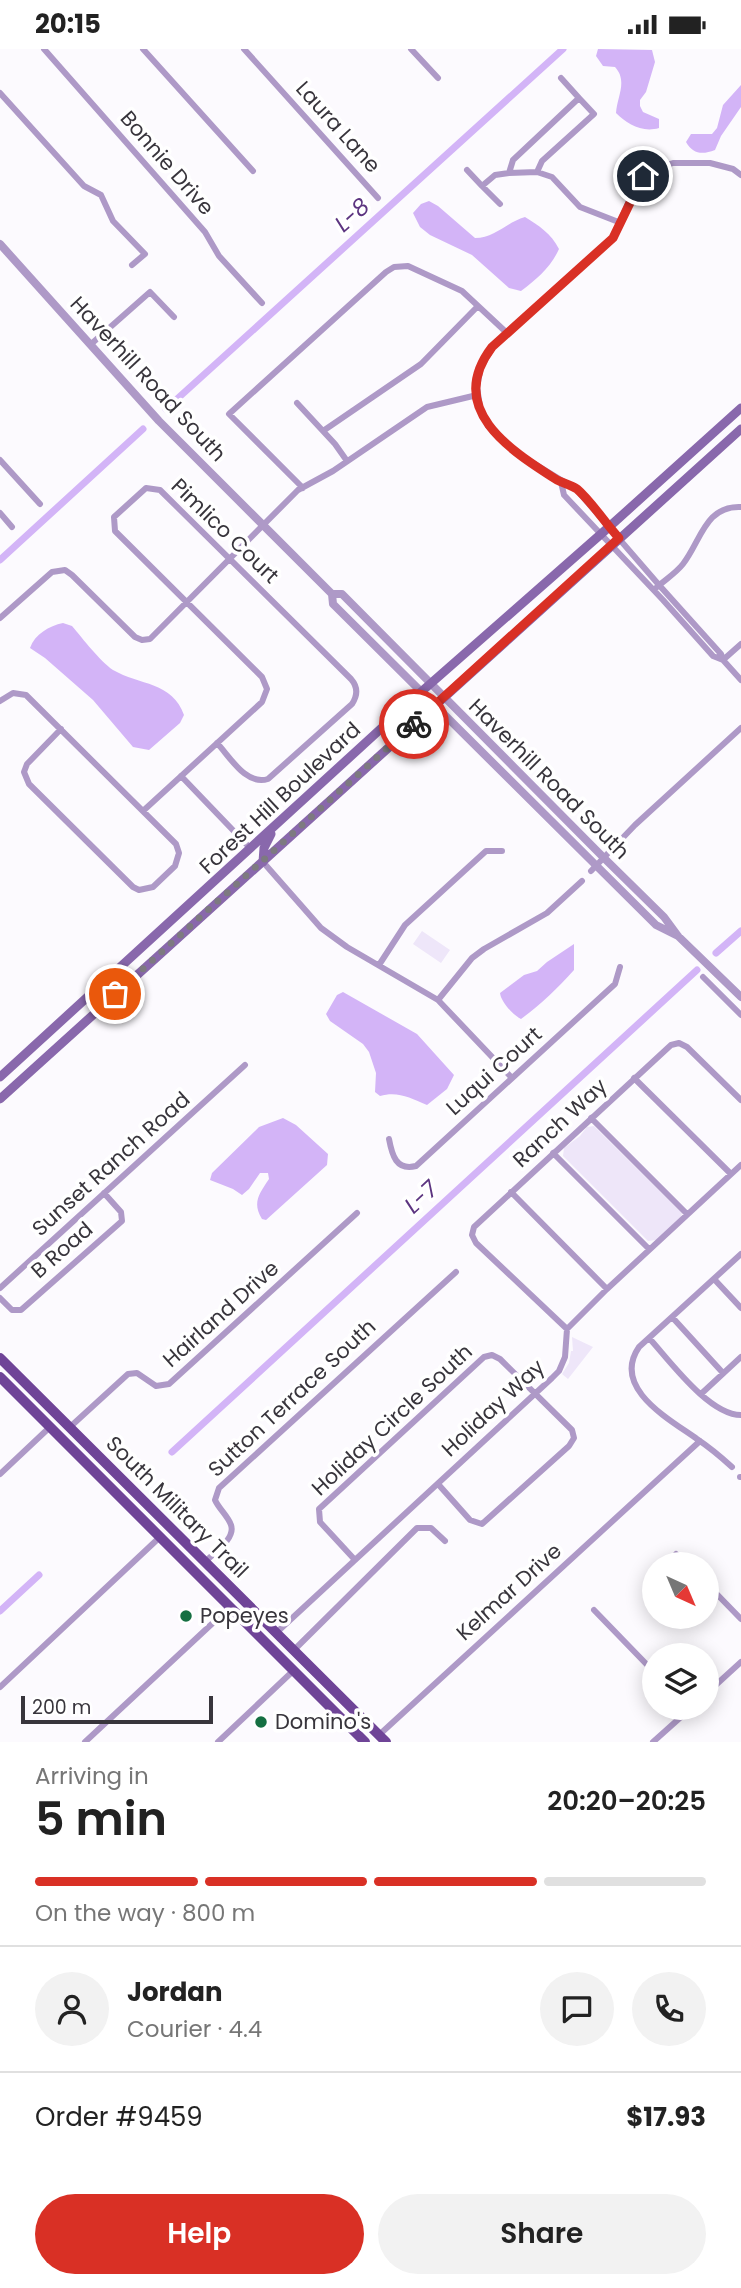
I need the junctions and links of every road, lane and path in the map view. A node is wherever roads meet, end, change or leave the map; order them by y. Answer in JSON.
{"nodes":[{"id":1,"x":44,"y":49,"type":"edge"},
{"id":2,"x":143,"y":49,"type":"edge"},
{"id":3,"x":244,"y":49,"type":"edge"},
{"id":4,"x":411,"y":49,"type":"edge"},
{"id":5,"x":438,"y":78,"type":"dead end"},
{"id":6,"x":561,"y":78,"type":"dead end"},
{"id":7,"x":0,"y":93,"type":"edge"},
{"id":8,"x":579,"y":98,"type":"junction"},
{"id":9,"x":467,"y":170,"type":"dead end"},
{"id":10,"x":253,"y":171,"type":"dead end"},
{"id":11,"x":537,"y":172,"type":"junction"},
{"id":12,"x":509,"y":173,"type":"junction"},
{"id":13,"x":741,"y":175,"type":"edge"},
{"id":14,"x":482,"y":186,"type":"junction"},
{"id":15,"x":378,"y":198,"type":"dead end"},
{"id":16,"x":500,"y":204,"type":"dead end"},
{"id":17,"x":621,"y":223,"type":"junction"},
{"id":18,"x":0,"y":244,"type":"edge"},
{"id":19,"x":132,"y":265,"type":"dead end"},
{"id":20,"x":262,"y":303,"type":"dead end"},
{"id":21,"x":478,"y":306,"type":"junction"},
{"id":22,"x":174,"y":317,"type":"dead end"},
{"id":23,"x":507,"y":333,"type":"junction"},
{"id":24,"x":90,"y":345,"type":"junction"},
{"id":25,"x":477,"y":395,"type":"junction"},
{"id":26,"x":298,"y":403,"type":"dead end"},
{"id":27,"x":741,"y":408,"type":"edge"},
{"id":28,"x":741,"y":429,"type":"edge"},
{"id":29,"x":323,"y":431,"type":"junction"},
{"id":30,"x":0,"y":460,"type":"edge"},
{"id":31,"x":347,"y":461,"type":"junction"},
{"id":32,"x":561,"y":482,"type":"junction"},
{"id":33,"x":303,"y":488,"type":"junction"},
{"id":34,"x":40,"y":504,"type":"dead end"},
{"id":35,"x":740,"y":507,"type":"edge"},
{"id":36,"x":0,"y":513,"type":"edge"},
{"id":37,"x":263,"y":525,"type":"junction"},
{"id":38,"x":12,"y":527,"type":"dead end"},
{"id":39,"x":609,"y":527,"type":"junction"},
{"id":40,"x":600,"y":535,"type":"junction"},
{"id":41,"x":619,"y":538,"type":"junction"},
{"id":42,"x":611,"y":546,"type":"junction"},
{"id":43,"x":230,"y":558,"type":"junction"},
{"id":44,"x":656,"y":588,"type":"junction"},
{"id":45,"x":332,"y":594,"type":"junction"},
{"id":46,"x":187,"y":603,"type":"junction"},
{"id":47,"x":0,"y":618,"type":"edge"},
{"id":48,"x":741,"y":644,"type":"edge"},
{"id":49,"x":723,"y":660,"type":"junction"},
{"id":50,"x":741,"y":680,"type":"edge"},
{"id":51,"x":431,"y":684,"type":"junction"},
{"id":52,"x":421,"y":692,"type":"junction"},
{"id":53,"x":443,"y":697,"type":"junction"},
{"id":54,"x":0,"y":701,"type":"edge"},
{"id":55,"x":434,"y":705,"type":"junction"},
{"id":56,"x":741,"y":728,"type":"edge"},
{"id":57,"x":61,"y":729,"type":"junction"},
{"id":58,"x":217,"y":743,"type":"junction"},
{"id":59,"x":181,"y":776,"type":"junction"},
{"id":60,"x":143,"y":811,"type":"junction"},
{"id":61,"x":279,"y":824,"type":"junction"},
{"id":62,"x":251,"y":849,"type":"junction"},
{"id":63,"x":502,"y":851,"type":"dead end"},
{"id":64,"x":262,"y":862,"type":"junction"},
{"id":65,"x":597,"y":865,"type":"junction"},
{"id":66,"x":582,"y":881,"type":"dead end"},
{"id":67,"x":236,"y":885,"type":"junction"},
{"id":68,"x":379,"y":965,"type":"junction"},
{"id":69,"x":620,"y":967,"type":"dead end"},
{"id":70,"x":703,"y":977,"type":"dead end"},
{"id":71,"x":105,"y":981,"type":"junction"},
{"id":72,"x":88,"y":997,"type":"junction"},
{"id":73,"x":741,"y":997,"type":"edge"},
{"id":74,"x":438,"y":1000,"type":"junction"},
{"id":75,"x":100,"y":1007,"type":"junction"},
{"id":76,"x":741,"y":1015,"type":"edge"},
{"id":77,"x":84,"y":1022,"type":"junction"},
{"id":78,"x":245,"y":1065,"type":"dead end"},
{"id":79,"x":0,"y":1077,"type":"edge"},
{"id":80,"x":512,"y":1078,"type":"junction"},
{"id":81,"x":634,"y":1078,"type":"junction"},
{"id":82,"x":0,"y":1099,"type":"edge"},
{"id":83,"x":741,"y":1100,"type":"edge"},
{"id":84,"x":592,"y":1118,"type":"junction"},
{"id":85,"x":389,"y":1139,"type":"dead end"},
{"id":86,"x":553,"y":1153,"type":"junction"},
{"id":87,"x":741,"y":1165,"type":"edge"},
{"id":88,"x":731,"y":1174,"type":"junction"},
{"id":89,"x":511,"y":1192,"type":"junction"},
{"id":90,"x":104,"y":1193,"type":"junction"},
{"id":91,"x":357,"y":1213,"type":"dead end"},
{"id":92,"x":687,"y":1214,"type":"junction"},
{"id":93,"x":649,"y":1249,"type":"junction"},
{"id":94,"x":741,"y":1254,"type":"edge"},
{"id":95,"x":456,"y":1272,"type":"dead end"},
{"id":96,"x":714,"y":1279,"type":"junction"},
{"id":97,"x":0,"y":1289,"type":"edge"},
{"id":98,"x":607,"y":1289,"type":"junction"},
{"id":99,"x":0,"y":1298,"type":"edge"},
{"id":100,"x":741,"y":1308,"type":"edge"},
{"id":101,"x":672,"y":1317,"type":"junction"},
{"id":102,"x":568,"y":1329,"type":"junction"},
{"id":103,"x":649,"y":1338,"type":"junction"},
{"id":104,"x":741,"y":1357,"type":"edge"},
{"id":105,"x":0,"y":1358,"type":"edge"},
{"id":106,"x":723,"y":1373,"type":"junction"},
{"id":107,"x":6,"y":1386,"type":"edge"},
{"id":108,"x":537,"y":1393,"type":"junction"},
{"id":109,"x":701,"y":1394,"type":"junction"},
{"id":110,"x":741,"y":1415,"type":"edge"},
{"id":111,"x":50,"y":1427,"type":"junction"},
{"id":112,"x":70,"y":1427,"type":"junction"},
{"id":113,"x":700,"y":1441,"type":"junction"},
{"id":114,"x":732,"y":1467,"type":"dead end"},
{"id":115,"x":0,"y":1474,"type":"edge"},
{"id":116,"x":438,"y":1484,"type":"junction"},
{"id":117,"x":111,"y":1488,"type":"junction"},
{"id":118,"x":172,"y":1529,"type":"junction"},
{"id":119,"x":160,"y":1537,"type":"junction"},
{"id":120,"x":445,"y":1541,"type":"dead end"},
{"id":121,"x":355,"y":1560,"type":"junction"},
{"id":122,"x":205,"y":1562,"type":"junction"},
{"id":123,"x":187,"y":1564,"type":"junction"},
{"id":124,"x":719,"y":1596,"type":"edge"},
{"id":125,"x":240,"y":1597,"type":"junction"},
{"id":126,"x":230,"y":1607,"type":"junction"},
{"id":127,"x":594,"y":1611,"type":"dead end"},
{"id":128,"x":741,"y":1619,"type":"edge"},
{"id":129,"x":274,"y":1631,"type":"junction"},
{"id":130,"x":293,"y":1651,"type":"junction"},
{"id":131,"x":642,"y":1660,"type":"edge"},
{"id":132,"x":741,"y":1662,"type":"edge"},
{"id":133,"x":293,"y":1671,"type":"junction"},
{"id":134,"x":719,"y":1682,"type":"edge"},
{"id":135,"x":306,"y":1683,"type":"junction"},
{"id":136,"x":0,"y":1687,"type":"edge"},
{"id":137,"x":677,"y":1720,"type":"edge"},
{"id":138,"x":382,"y":1738,"type":"edge"},
{"id":139,"x":85,"y":1742,"type":"edge"},
{"id":140,"x":218,"y":1742,"type":"edge"},
{"id":141,"x":365,"y":1742,"type":"edge"},
{"id":142,"x":653,"y":1742,"type":"edge"}],
"edges":[{"from":1,"to":20,"type":"street","name":"Bonnie Drive"},
{"from":2,"to":10,"type":"street"},
{"from":3,"to":15,"type":"street","name":"Laura Lane"},
{"from":4,"to":5,"type":"street"},
{"from":6,"to":8,"type":"street"},
{"from":7,"to":19,"type":"street"},
{"from":8,"to":11,"type":"street"},
{"from":8,"to":12,"type":"street"},
{"from":9,"to":14,"type":"street"},
{"from":11,"to":12,"type":"street"},
{"from":11,"to":17,"type":"street"},
{"from":12,"to":14,"type":"street"},
{"from":13,"to":17,"type":"street"},
{"from":14,"to":16,"type":"street"},
{"from":17,"to":23,"type":"street"},
{"from":18,"to":24,"type":"street","name":"Haverhill Road South"},
{"from":21,"to":23,"type":"street"},
{"from":21,"to":29,"type":"street"},
{"from":21,"to":33,"type":"street"},
{"from":22,"to":24,"type":"street"},
{"from":23,"to":25,"type":"street"},
{"from":24,"to":37,"type":"street","name":"Haverhill Road South"},
{"from":25,"to":31,"type":"street"},
{"from":25,"to":32,"type":"street"},
{"from":26,"to":29,"type":"street"},
{"from":27,"to":39,"type":"main road","name":"Forest Hill Boulevard"},
{"from":28,"to":41,"type":"main road","name":"Forest Hill Boulevard"},
{"from":29,"to":31,"type":"street"},
{"from":30,"to":34,"type":"street"},
{"from":31,"to":33,"type":"street"},
{"from":32,"to":39,"type":"street"},
{"from":32,"to":40,"type":"street"},
{"from":33,"to":37,"type":"street"},
{"from":35,"to":44,"type":"street"},
{"from":36,"to":38,"type":"street"},
{"from":37,"to":43,"type":"street"},
{"from":37,"to":45,"type":"street","name":"Haverhill Road South"},
{"from":39,"to":40,"type":"main road","name":"Forest Hill Boulevard"},
{"from":39,"to":41,"type":"street"},
{"from":40,"to":42,"type":"street"},
{"from":40,"to":51,"type":"main road","name":"Forest Hill Boulevard"},
{"from":41,"to":42,"type":"main road","name":"Forest Hill Boulevard"},
{"from":41,"to":44,"type":"street"},
{"from":42,"to":44,"type":"street"},
{"from":42,"to":53,"type":"main road","name":"Forest Hill Boulevard"},
{"from":43,"to":46,"type":"street"},
{"from":43,"to":46,"type":"street","name":"Pimlico Court"},
{"from":43,"to":58,"type":"street","name":"Pimlico Court"},
{"from":44,"to":49,"type":"street"},
{"from":45,"to":51,"type":"street","name":"Haverhill Road South"},
{"from":45,"to":52,"type":"street","name":"Haverhill Road South"},
{"from":46,"to":47,"type":"street"},
{"from":46,"to":58,"type":"street","name":"Pimlico Court"},
{"from":48,"to":49,"type":"street"},
{"from":49,"to":50,"type":"street"},
{"from":51,"to":52,"type":"main road","name":"Forest Hill Boulevard"},
{"from":51,"to":53,"type":"street","name":"Haverhill Road South"},
{"from":52,"to":55,"type":"street","name":"Haverhill Road South"},
{"from":52,"to":61,"type":"main road","name":"Forest Hill Boulevard"},
{"from":53,"to":55,"type":"main road","name":"Forest Hill Boulevard"},
{"from":53,"to":65,"type":"street","name":"Haverhill Road South"},
{"from":54,"to":57,"type":"street"},
{"from":55,"to":64,"type":"main road","name":"Forest Hill Boulevard"},
{"from":55,"to":65,"type":"street","name":"Haverhill Road South"},
{"from":56,"to":65,"type":"street"},
{"from":57,"to":60,"type":"street"},
{"from":57,"to":60,"type":"street"},
{"from":58,"to":59,"type":"street","name":"Pimlico Court"},
{"from":59,"to":60,"type":"street","name":"Pimlico Court"},
{"from":59,"to":62,"type":"street"},
{"from":61,"to":62,"type":"main road","name":"Forest Hill Boulevard"},
{"from":61,"to":64,"type":"main road"},
{"from":62,"to":67,"type":"main road"},
{"from":62,"to":71,"type":"main road","name":"Forest Hill Boulevard"},
{"from":63,"to":68,"type":"street"},
{"from":64,"to":67,"type":"main road","name":"Forest Hill Boulevard"},
{"from":64,"to":68,"type":"street"},
{"from":65,"to":73,"type":"street","name":"Haverhill Road South"},
{"from":66,"to":74,"type":"street"},
{"from":67,"to":75,"type":"main road","name":"Forest Hill Boulevard"},
{"from":68,"to":74,"type":"street"},
{"from":69,"to":80,"type":"street","name":"Luqui Court"},
{"from":70,"to":76,"type":"street"},
{"from":71,"to":72,"type":"main road","name":"Forest Hill Boulevard"},
{"from":71,"to":75,"type":"main road"},
{"from":72,"to":77,"type":"main road"},
{"from":72,"to":79,"type":"main road","name":"Forest Hill Boulevard"},
{"from":74,"to":80,"type":"street"},
{"from":75,"to":77,"type":"main road","name":"Forest Hill Boulevard"},
{"from":77,"to":82,"type":"main road","name":"Forest Hill Boulevard"},
{"from":78,"to":90,"type":"street","name":"Sunset Ranch Road"},
{"from":80,"to":85,"type":"street","name":"Luqui Court"},
{"from":81,"to":83,"type":"street","name":"Ranch Way"},
{"from":81,"to":84,"type":"street","name":"Ranch Way"},
{"from":81,"to":88,"type":"street"},
{"from":84,"to":86,"type":"street","name":"Ranch Way"},
{"from":84,"to":92,"type":"street"},
{"from":86,"to":89,"type":"street","name":"Ranch Way"},
{"from":86,"to":93,"type":"street"},
{"from":87,"to":88,"type":"street"},
{"from":88,"to":92,"type":"street"},
{"from":89,"to":98,"type":"street"},
{"from":89,"to":102,"type":"street","name":"Ranch Way"},
{"from":90,"to":97,"type":"street","name":"Sunset Ranch Road"},
{"from":90,"to":99,"type":"street","name":"B Road"},
{"from":91,"to":112,"type":"street","name":"Hairland Drive"},
{"from":92,"to":93,"type":"street"},
{"from":93,"to":98,"type":"street"},
{"from":94,"to":96,"type":"street"},
{"from":95,"to":122,"type":"street","name":"Sutton Terrace South"},
{"from":96,"to":100,"type":"street"},
{"from":96,"to":101,"type":"street"},
{"from":98,"to":102,"type":"street"},
{"from":101,"to":103,"type":"street"},
{"from":101,"to":106,"type":"street"},
{"from":102,"to":108,"type":"street","name":"Holiday Way"},
{"from":103,"to":109,"type":"street"},
{"from":103,"to":113,"type":"street"},
{"from":104,"to":106,"type":"street"},
{"from":105,"to":112,"type":"main road","name":"South Military Trail"},
{"from":106,"to":109,"type":"street"},
{"from":107,"to":111,"type":"main road","name":"South Military Trail"},
{"from":107,"to":112,"type":"main road"},
{"from":108,"to":116,"type":"street","name":"Holiday Way"},
{"from":108,"to":116,"type":"street"},
{"from":108,"to":121,"type":"street","name":"Holiday Circle South"},
{"from":109,"to":110,"type":"street"},
{"from":111,"to":115,"type":"street"},
{"from":111,"to":117,"type":"main road","name":"South Military Trail"},
{"from":112,"to":118,"type":"main road","name":"South Military Trail"},
{"from":113,"to":114,"type":"street"},
{"from":113,"to":138,"type":"street","name":"Kelmar Drive"},
{"from":116,"to":121,"type":"street","name":"Holiday Way"},
{"from":117,"to":118,"type":"main road"},
{"from":117,"to":119,"type":"main road","name":"South Military Trail"},
{"from":118,"to":122,"type":"main road","name":"South Military Trail"},
{"from":119,"to":123,"type":"main road","name":"South Military Trail"},
{"from":119,"to":136,"type":"street"},
{"from":120,"to":130,"type":"street"},
{"from":121,"to":129,"type":"street","name":"Holiday Way"},
{"from":122,"to":125,"type":"main road","name":"South Military Trail"},
{"from":123,"to":125,"type":"main road"},
{"from":123,"to":126,"type":"main road","name":"South Military Trail"},
{"from":124,"to":128,"type":"street"},
{"from":125,"to":129,"type":"main road","name":"South Military Trail"},
{"from":126,"to":129,"type":"main road"},
{"from":126,"to":133,"type":"main road","name":"South Military Trail"},
{"from":126,"to":139,"type":"street"},
{"from":127,"to":131,"type":"street"},
{"from":129,"to":130,"type":"main road","name":"South Military Trail"},
{"from":130,"to":138,"type":"main road","name":"South Military Trail"},
{"from":132,"to":134,"type":"street"},
{"from":133,"to":135,"type":"main road","name":"South Military Trail"},
{"from":133,"to":140,"type":"street"},
{"from":135,"to":138,"type":"main road"},
{"from":135,"to":141,"type":"main road","name":"South Military Trail"},
{"from":137,"to":142,"type":"street"}]}
